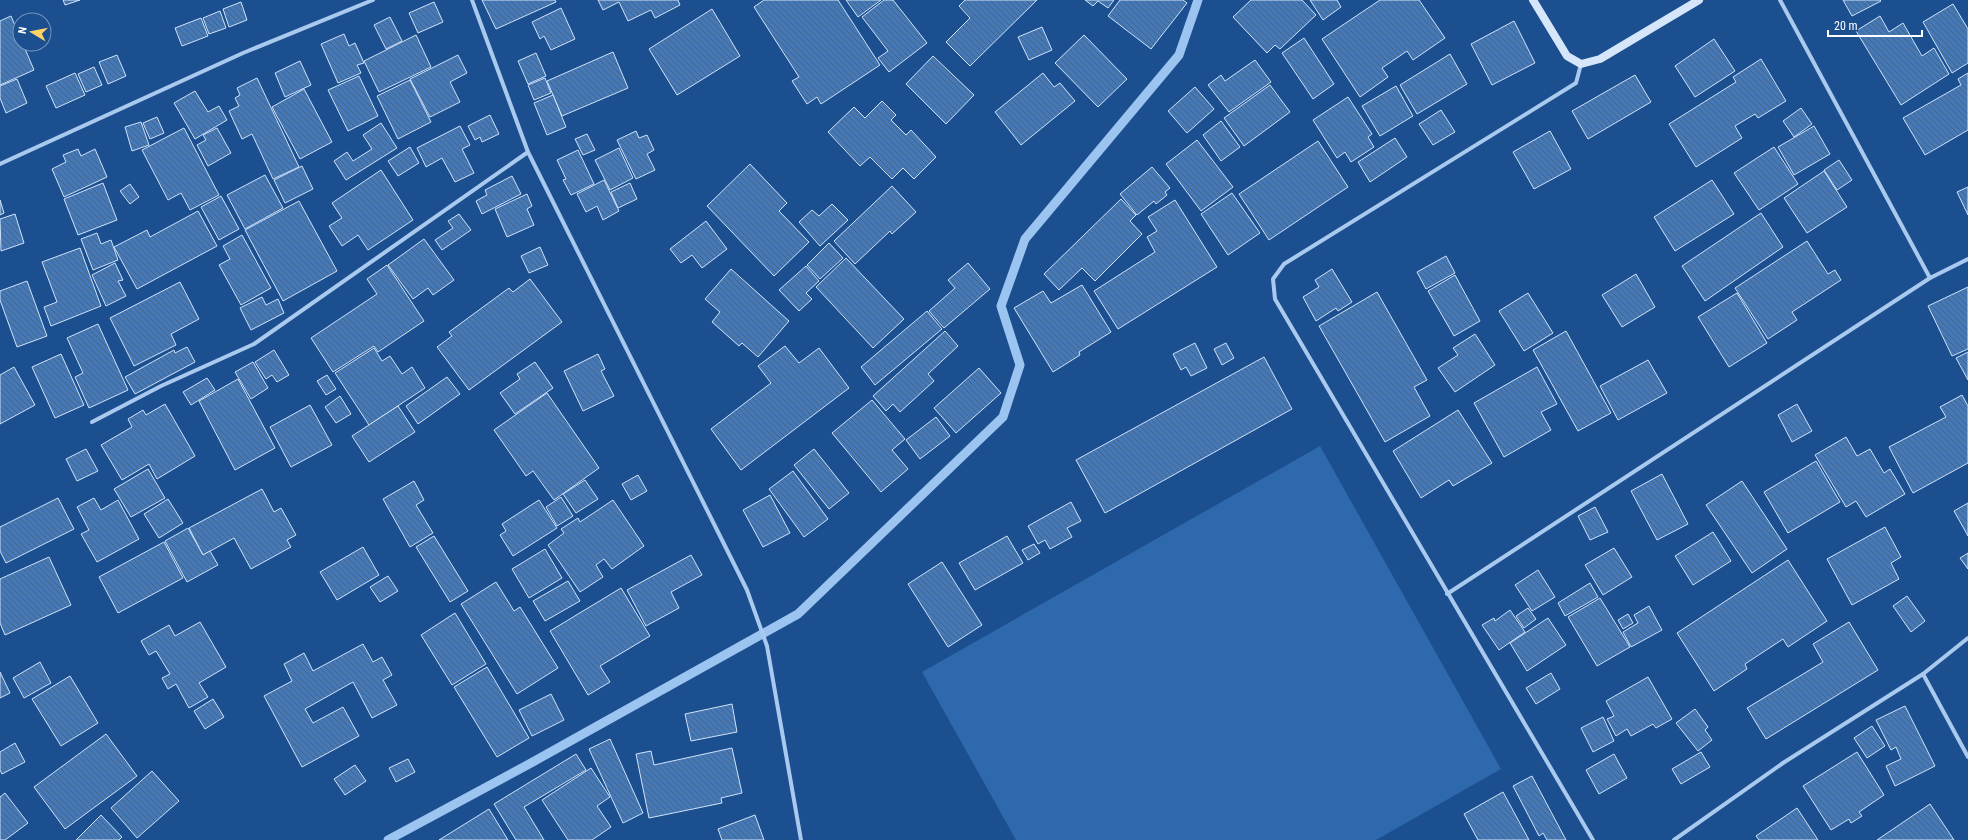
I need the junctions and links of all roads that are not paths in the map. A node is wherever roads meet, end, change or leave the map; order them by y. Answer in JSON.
{"nodes":[{"id":1,"x":373,"y":0,"type":"edge"},
{"id":2,"x":472,"y":0,"type":"edge"},
{"id":3,"x":1532,"y":0,"type":"edge"},
{"id":4,"x":1699,"y":0,"type":"edge"},
{"id":5,"x":1780,"y":0,"type":"edge"},
{"id":6,"x":1581,"y":64,"type":"junction"},
{"id":7,"x":528,"y":152,"type":"junction"},
{"id":8,"x":0,"y":164,"type":"edge"},
{"id":9,"x":1968,"y":259,"type":"edge"},
{"id":10,"x":1930,"y":278,"type":"junction"},
{"id":11,"x":92,"y":422,"type":"dead end"},
{"id":12,"x":1447,"y":594,"type":"junction"},
{"id":13,"x":1968,"y":638,"type":"edge"},
{"id":14,"x":1923,"y":674,"type":"junction"},
{"id":15,"x":1968,"y":757,"type":"edge"},
{"id":16,"x":801,"y":840,"type":"edge"},
{"id":17,"x":1593,"y":840,"type":"edge"},
{"id":18,"x":1674,"y":840,"type":"edge"}],
"edges":[{"from":1,"to":8,"type":"street"},
{"from":2,"to":7,"type":"street"},
{"from":3,"to":6,"type":"street"},
{"from":4,"to":6,"type":"street"},
{"from":5,"to":10,"type":"street"},
{"from":6,"to":12,"type":"street"},
{"from":7,"to":11,"type":"street"},
{"from":7,"to":16,"type":"street"},
{"from":9,"to":10,"type":"street"},
{"from":10,"to":12,"type":"street"},
{"from":12,"to":17,"type":"street"},
{"from":13,"to":14,"type":"street"},
{"from":14,"to":15,"type":"street"},
{"from":14,"to":18,"type":"street"}]}
